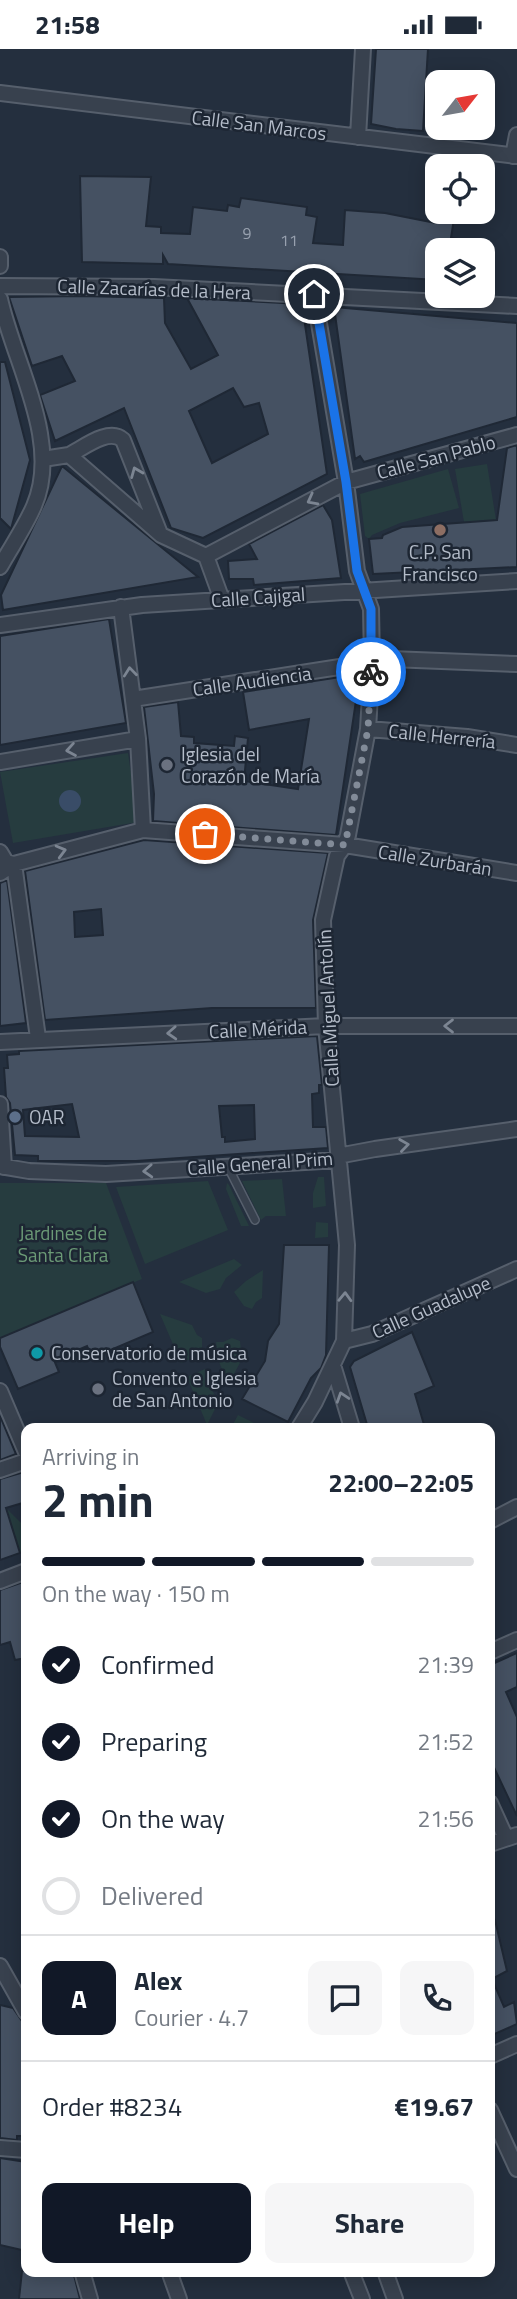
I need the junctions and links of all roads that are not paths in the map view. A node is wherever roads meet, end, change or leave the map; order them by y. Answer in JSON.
{"nodes":[{"id":1,"x":363,"y":49,"type":"edge"},
{"id":2,"x":0,"y":93,"type":"edge"},
{"id":3,"x":517,"y":135,"type":"edge"},
{"id":4,"x":358,"y":137,"type":"junction"},
{"id":5,"x":515,"y":156,"type":"edge"},
{"id":6,"x":0,"y":257,"type":"edge"},
{"id":7,"x":0,"y":266,"type":"edge"},
{"id":8,"x":0,"y":286,"type":"edge"},
{"id":9,"x":314,"y":294,"type":"junction"},
{"id":10,"x":0,"y":299,"type":"edge"},
{"id":11,"x":517,"y":306,"type":"edge"},
{"id":12,"x":517,"y":435,"type":"edge"},
{"id":13,"x":69,"y":455,"type":"junction"},
{"id":14,"x":43,"y":459,"type":"junction"},
{"id":15,"x":346,"y":482,"type":"junction"},
{"id":16,"x":161,"y":535,"type":"junction"},
{"id":17,"x":205,"y":556,"type":"junction"},
{"id":18,"x":0,"y":567,"type":"edge"},
{"id":19,"x":517,"y":581,"type":"edge"},
{"id":20,"x":364,"y":590,"type":"junction"},
{"id":21,"x":222,"y":600,"type":"junction"},
{"id":22,"x":121,"y":607,"type":"junction"},
{"id":23,"x":0,"y":625,"type":"edge"},
{"id":24,"x":372,"y":662,"type":"junction"},
{"id":25,"x":517,"y":664,"type":"edge"},
{"id":26,"x":133,"y":699,"type":"junction"},
{"id":27,"x":368,"y":729,"type":"junction"},
{"id":28,"x":138,"y":739,"type":"junction"},
{"id":29,"x":517,"y":745,"type":"edge"},
{"id":30,"x":0,"y":762,"type":"edge"},
{"id":31,"x":143,"y":830,"type":"junction"},
{"id":32,"x":345,"y":845,"type":"junction"},
{"id":33,"x":0,"y":852,"type":"edge"},
{"id":34,"x":14,"y":864,"type":"junction"},
{"id":35,"x":0,"y":873,"type":"edge"},
{"id":36,"x":517,"y":873,"type":"edge"},
{"id":37,"x":326,"y":1026,"type":"junction"},
{"id":38,"x":517,"y":1026,"type":"edge"},
{"id":39,"x":38,"y":1038,"type":"junction"},
{"id":40,"x":0,"y":1042,"type":"edge"},
{"id":41,"x":0,"y":1104,"type":"edge"},
{"id":42,"x":517,"y":1129,"type":"edge"},
{"id":43,"x":339,"y":1160,"type":"junction"},
{"id":44,"x":228,"y":1166,"type":"junction"},
{"id":45,"x":2,"y":1167,"type":"edge"},
{"id":46,"x":255,"y":1220,"type":"dead end"},
{"id":47,"x":517,"y":1269,"type":"edge"},
{"id":48,"x":344,"y":1341,"type":"junction"},
{"id":49,"x":333,"y":1365,"type":"junction"},
{"id":50,"x":0,"y":1391,"type":"edge"},
{"id":51,"x":302,"y":1423,"type":"edge"},
{"id":52,"x":350,"y":1423,"type":"edge"},
{"id":53,"x":21,"y":1440,"type":"edge"},
{"id":54,"x":21,"y":1463,"type":"edge"},
{"id":55,"x":0,"y":1470,"type":"edge"},
{"id":56,"x":517,"y":1507,"type":"edge"},
{"id":57,"x":495,"y":1518,"type":"edge"},
{"id":58,"x":21,"y":1573,"type":"edge"},
{"id":59,"x":0,"y":1581,"type":"edge"},
{"id":60,"x":517,"y":1640,"type":"edge"},
{"id":61,"x":495,"y":1650,"type":"edge"},
{"id":62,"x":495,"y":1811,"type":"edge"},
{"id":63,"x":511,"y":1837,"type":"edge"},
{"id":64,"x":0,"y":1968,"type":"edge"},
{"id":65,"x":21,"y":2004,"type":"edge"},
{"id":66,"x":517,"y":2044,"type":"edge"},
{"id":67,"x":495,"y":2054,"type":"edge"},
{"id":68,"x":495,"y":2121,"type":"edge"},
{"id":69,"x":0,"y":2148,"type":"edge"},
{"id":70,"x":21,"y":2150,"type":"edge"},
{"id":71,"x":517,"y":2169,"type":"edge"},
{"id":72,"x":84,"y":2277,"type":"edge"},
{"id":73,"x":171,"y":2277,"type":"edge"},
{"id":74,"x":353,"y":2277,"type":"edge"},
{"id":75,"x":387,"y":2277,"type":"edge"},
{"id":76,"x":90,"y":2299,"type":"edge"},
{"id":77,"x":179,"y":2299,"type":"edge"},
{"id":78,"x":362,"y":2299,"type":"edge"},
{"id":79,"x":395,"y":2299,"type":"edge"}],
"edges":[{"from":1,"to":4,"type":"street"},
{"from":2,"to":4,"type":"street","name":"Calle San Marcos"},
{"from":3,"to":5,"type":"street"},
{"from":4,"to":5,"type":"street","name":"Calle San Marcos"},
{"from":6,"to":7,"type":"street"},
{"from":8,"to":9,"type":"street","name":"Calle Zacarías de la Hera"},
{"from":9,"to":11,"type":"street","name":"Calle Zacarías de la Hera"},
{"from":9,"to":15,"type":"street","name":"Calle Miguel Antolín"},
{"from":10,"to":14,"type":"street"},
{"from":12,"to":15,"type":"street","name":"Calle San Pablo"},
{"from":13,"to":14,"type":"street"},
{"from":13,"to":16,"type":"street"},
{"from":16,"to":13,"type":"street","one_way":true},
{"from":14,"to":18,"type":"street"},
{"from":15,"to":17,"type":"street","name":"Calle San Pablo","one_way":true},
{"from":15,"to":20,"type":"street","name":"Calle Miguel Antolín"},
{"from":16,"to":17,"type":"street"},
{"from":17,"to":21,"type":"street"},
{"from":19,"to":20,"type":"street","name":"Calle Cajigal"},
{"from":20,"to":21,"type":"street","name":"Calle Cajigal"},
{"from":20,"to":24,"type":"street","name":"Calle Miguel Antolín"},
{"from":21,"to":22,"type":"street","name":"Calle Cajigal"},
{"from":22,"to":23,"type":"street","name":"Calle Cajigal"},
{"from":26,"to":22,"type":"street","one_way":true},
{"from":24,"to":25,"type":"street","name":"Calle Audiencia"},
{"from":24,"to":26,"type":"street","name":"Calle Audiencia"},
{"from":24,"to":27,"type":"street","name":"Calle Miguel Antolín"},
{"from":26,"to":28,"type":"street"},
{"from":27,"to":29,"type":"street","name":"Calle Herrería"},
{"from":27,"to":32,"type":"street","name":"Calle Miguel Antolín"},
{"from":28,"to":30,"type":"street","one_way":true},
{"from":28,"to":31,"type":"street"},
{"from":31,"to":32,"type":"street","name":"Calle Zurbarán"},
{"from":34,"to":31,"type":"street","name":"Calle Zurbarán","one_way":true},
{"from":32,"to":36,"type":"street","name":"Calle Zurbarán"},
{"from":32,"to":37,"type":"street","name":"Calle Miguel Antolín"},
{"from":33,"to":34,"type":"street"},
{"from":34,"to":35,"type":"street","name":"Calle Zurbarán"},
{"from":34,"to":39,"type":"street"},
{"from":38,"to":37,"type":"street","name":"Calle Mérida","one_way":true},
{"from":37,"to":39,"type":"street","name":"Calle Mérida","one_way":true},
{"from":37,"to":43,"type":"street","name":"Calle Miguel Antolín"},
{"from":39,"to":40,"type":"street","name":"Calle Mérida"},
{"from":41,"to":45,"type":"street"},
{"from":43,"to":42,"type":"street","name":"Calle General Prim","one_way":true},
{"from":43,"to":44,"type":"street","name":"Calle General Prim"},
{"from":48,"to":43,"type":"street","name":"Calle Miguel Antolín","one_way":true},
{"from":44,"to":45,"type":"street","name":"Calle General Prim","one_way":true},
{"from":44,"to":46,"type":"lane"},
{"from":47,"to":48,"type":"street","name":"Calle Guadalupe"},
{"from":48,"to":49,"type":"street","name":"Calle Miguel Antolín"},
{"from":49,"to":51,"type":"street","name":"Calle Miguel Antolín"},
{"from":52,"to":49,"type":"street","one_way":true},
{"from":50,"to":53,"type":"street"},
{"from":54,"to":55,"type":"street"},
{"from":56,"to":57,"type":"street"},
{"from":58,"to":59,"type":"street"},
{"from":60,"to":61,"type":"street"},
{"from":62,"to":63,"type":"street"},
{"from":64,"to":65,"type":"street"},
{"from":66,"to":67,"type":"street"},
{"from":68,"to":71,"type":"street"},
{"from":69,"to":70,"type":"street"},
{"from":72,"to":76,"type":"street"},
{"from":73,"to":77,"type":"street"},
{"from":74,"to":78,"type":"street"},
{"from":75,"to":79,"type":"street"}]}
